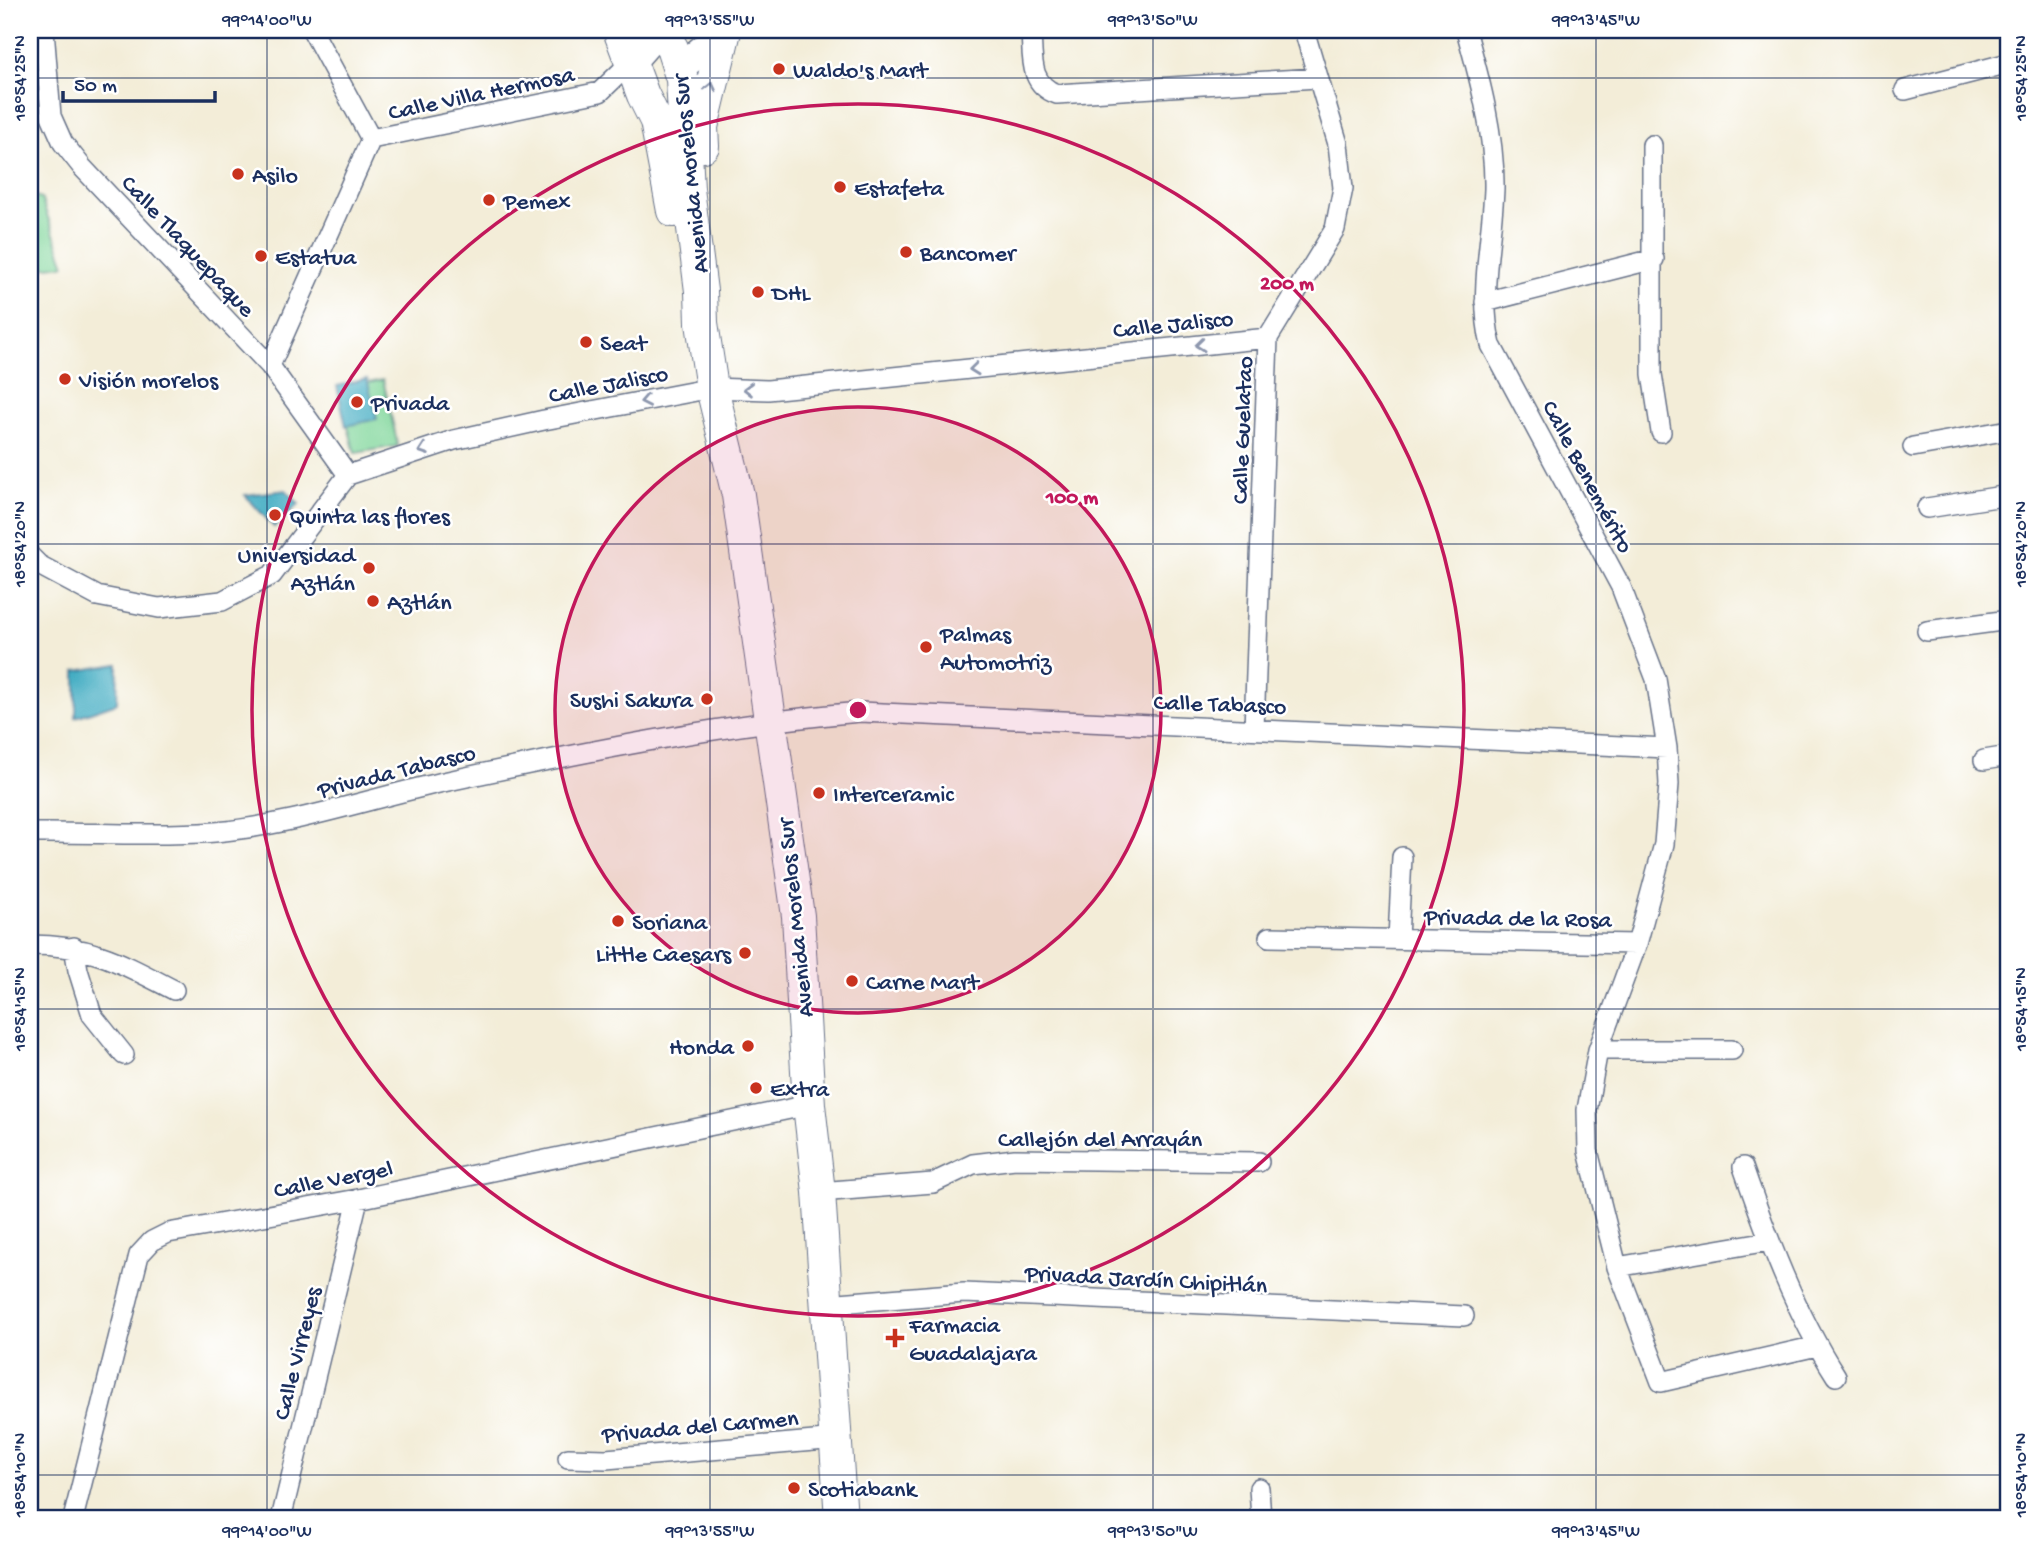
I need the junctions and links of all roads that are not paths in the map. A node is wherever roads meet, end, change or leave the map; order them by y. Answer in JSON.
{"nodes":[{"id":1,"x":44,"y":30,"type":"edge"},
{"id":2,"x":312,"y":30,"type":"edge"},
{"id":3,"x":619,"y":30,"type":"edge"},
{"id":4,"x":660,"y":30,"type":"edge"},
{"id":5,"x":726,"y":30,"type":"edge"},
{"id":6,"x":1031,"y":30,"type":"edge"},
{"id":7,"x":1304,"y":30,"type":"edge"},
{"id":8,"x":1465,"y":30,"type":"edge"},
{"id":9,"x":630,"y":62,"type":"junction"},
{"id":10,"x":2009,"y":63,"type":"edge"},
{"id":11,"x":680,"y":68,"type":"junction"},
{"id":12,"x":1317,"y":78,"type":"junction"},
{"id":13,"x":1905,"y":90,"type":"dead end"},
{"id":14,"x":371,"y":139,"type":"junction"},
{"id":15,"x":1652,"y":145,"type":"dead end"},
{"id":16,"x":1654,"y":259,"type":"junction"},
{"id":17,"x":1485,"y":302,"type":"junction"},
{"id":18,"x":702,"y":323,"type":"junction"},
{"id":19,"x":1268,"y":338,"type":"junction"},
{"id":20,"x":270,"y":366,"type":"junction"},
{"id":21,"x":712,"y":388,"type":"junction"},
{"id":22,"x":2009,"y":430,"type":"edge"},
{"id":23,"x":1661,"y":432,"type":"dead end"},
{"id":24,"x":1913,"y":447,"type":"dead end"},
{"id":25,"x":348,"y":475,"type":"junction"},
{"id":26,"x":2009,"y":495,"type":"edge"},
{"id":27,"x":1927,"y":508,"type":"dead end"},
{"id":28,"x":30,"y":556,"type":"edge"},
{"id":29,"x":2009,"y":620,"type":"edge"},
{"id":30,"x":1927,"y":631,"type":"dead end"},
{"id":31,"x":770,"y":720,"type":"junction"},
{"id":32,"x":1254,"y":729,"type":"junction"},
{"id":33,"x":1667,"y":748,"type":"junction"},
{"id":34,"x":2009,"y":756,"type":"edge"},
{"id":35,"x":1984,"y":760,"type":"dead end"},
{"id":36,"x":30,"y":833,"type":"edge"},
{"id":37,"x":1402,"y":857,"type":"dead end"},
{"id":38,"x":1269,"y":937,"type":"dead end"},
{"id":39,"x":1398,"y":939,"type":"junction"},
{"id":40,"x":1637,"y":944,"type":"junction"},
{"id":41,"x":30,"y":945,"type":"edge"},
{"id":42,"x":74,"y":947,"type":"junction"},
{"id":43,"x":173,"y":989,"type":"dead end"},
{"id":44,"x":1598,"y":1050,"type":"junction"},
{"id":45,"x":1732,"y":1050,"type":"dead end"},
{"id":46,"x":124,"y":1055,"type":"dead end"},
{"id":47,"x":809,"y":1105,"type":"junction"},
{"id":48,"x":1259,"y":1163,"type":"dead end"},
{"id":49,"x":1743,"y":1167,"type":"dead end"},
{"id":50,"x":819,"y":1192,"type":"junction"},
{"id":51,"x":358,"y":1199,"type":"junction"},
{"id":52,"x":1769,"y":1241,"type":"junction"},
{"id":53,"x":1617,"y":1267,"type":"junction"},
{"id":54,"x":827,"y":1304,"type":"junction"},
{"id":55,"x":1464,"y":1316,"type":"dead end"},
{"id":56,"x":1817,"y":1346,"type":"junction"},
{"id":57,"x":1836,"y":1376,"type":"dead end"},
{"id":58,"x":837,"y":1439,"type":"junction"},
{"id":59,"x":568,"y":1458,"type":"dead end"},
{"id":60,"x":1259,"y":1488,"type":"dead end"},
{"id":61,"x":73,"y":1519,"type":"edge"},
{"id":62,"x":281,"y":1519,"type":"edge"},
{"id":63,"x":841,"y":1519,"type":"edge"},
{"id":64,"x":1261,"y":1519,"type":"edge"}],
"edges":[{"from":1,"to":20,"type":"street","name":"Calle Tlaquepaque"},
{"from":2,"to":14,"type":"street"},
{"from":3,"to":9,"type":"main road","name":"Avenida Morelos Sur"},
{"from":4,"to":9,"type":"street"},
{"from":4,"to":11,"type":"main road","name":"Avenida Morelos Sur"},
{"from":5,"to":11,"type":"street"},
{"from":18,"to":5,"type":"main road","one_way":true},
{"from":6,"to":12,"type":"street"},
{"from":7,"to":12,"type":"street","name":"Calle Guelatao"},
{"from":8,"to":17,"type":"street","name":"Calle Benemérito"},
{"from":9,"to":14,"type":"street","name":"Calle Villa Hermosa"},
{"from":9,"to":18,"type":"main road","name":"Avenida Morelos Sur"},
{"from":10,"to":13,"type":"street"},
{"from":11,"to":18,"type":"main road","name":"Avenida Morelos Sur"},
{"from":12,"to":19,"type":"street","name":"Calle Guelatao"},
{"from":14,"to":20,"type":"street"},
{"from":15,"to":16,"type":"street"},
{"from":16,"to":17,"type":"street"},
{"from":16,"to":23,"type":"street"},
{"from":17,"to":33,"type":"street","name":"Calle Benemérito"},
{"from":18,"to":21,"type":"main road","name":"Avenida Morelos Sur"},
{"from":19,"to":21,"type":"street","name":"Calle Jalisco","one_way":true},
{"from":19,"to":32,"type":"street","name":"Calle Guelatao"},
{"from":20,"to":25,"type":"street","name":"Calle Tlaquepaque"},
{"from":21,"to":25,"type":"street","name":"Calle Jalisco","one_way":true},
{"from":21,"to":31,"type":"main road","name":"Avenida Morelos Sur"},
{"from":22,"to":24,"type":"street"},
{"from":25,"to":28,"type":"street"},
{"from":26,"to":27,"type":"street"},
{"from":29,"to":30,"type":"street"},
{"from":31,"to":32,"type":"street","name":"Calle Tabasco"},
{"from":31,"to":36,"type":"street","name":"Privada Tabasco"},
{"from":31,"to":47,"type":"main road","name":"Avenida Morelos Sur"},
{"from":32,"to":33,"type":"street","name":"Calle Tabasco"},
{"from":33,"to":40,"type":"street","name":"Calle Benemérito"},
{"from":34,"to":35,"type":"street"},
{"from":37,"to":39,"type":"street","name":"Privada de la Rosa"},
{"from":38,"to":39,"type":"street","name":"Privada de la Rosa"},
{"from":39,"to":40,"type":"street","name":"Privada de la Rosa"},
{"from":40,"to":44,"type":"street","name":"Calle Benemérito"},
{"from":41,"to":42,"type":"street"},
{"from":42,"to":43,"type":"street"},
{"from":42,"to":46,"type":"street"},
{"from":44,"to":45,"type":"street"},
{"from":44,"to":53,"type":"street","name":"Calle Benemérito"},
{"from":47,"to":50,"type":"main road","name":"Avenida Morelos Sur"},
{"from":47,"to":51,"type":"street","name":"Calle Vergel"},
{"from":48,"to":50,"type":"street","name":"Callejón del Arrayán"},
{"from":49,"to":52,"type":"street"},
{"from":50,"to":54,"type":"main road","name":"Avenida Morelos Sur"},
{"from":51,"to":61,"type":"street","name":"Calle Vergel"},
{"from":51,"to":62,"type":"street","name":"Calle Virreyes"},
{"from":52,"to":53,"type":"street"},
{"from":52,"to":56,"type":"street"},
{"from":53,"to":56,"type":"street","name":"Calle Benemérito"},
{"from":54,"to":55,"type":"street","name":"Privada Jardín Chipitlán"},
{"from":54,"to":58,"type":"main road","name":"Avenida Morelos Sur"},
{"from":56,"to":57,"type":"street"},
{"from":58,"to":59,"type":"street","name":"Privada del Carmen"},
{"from":58,"to":63,"type":"main road","name":"Avenida Morelos Sur"},
{"from":60,"to":64,"type":"street"}]}
